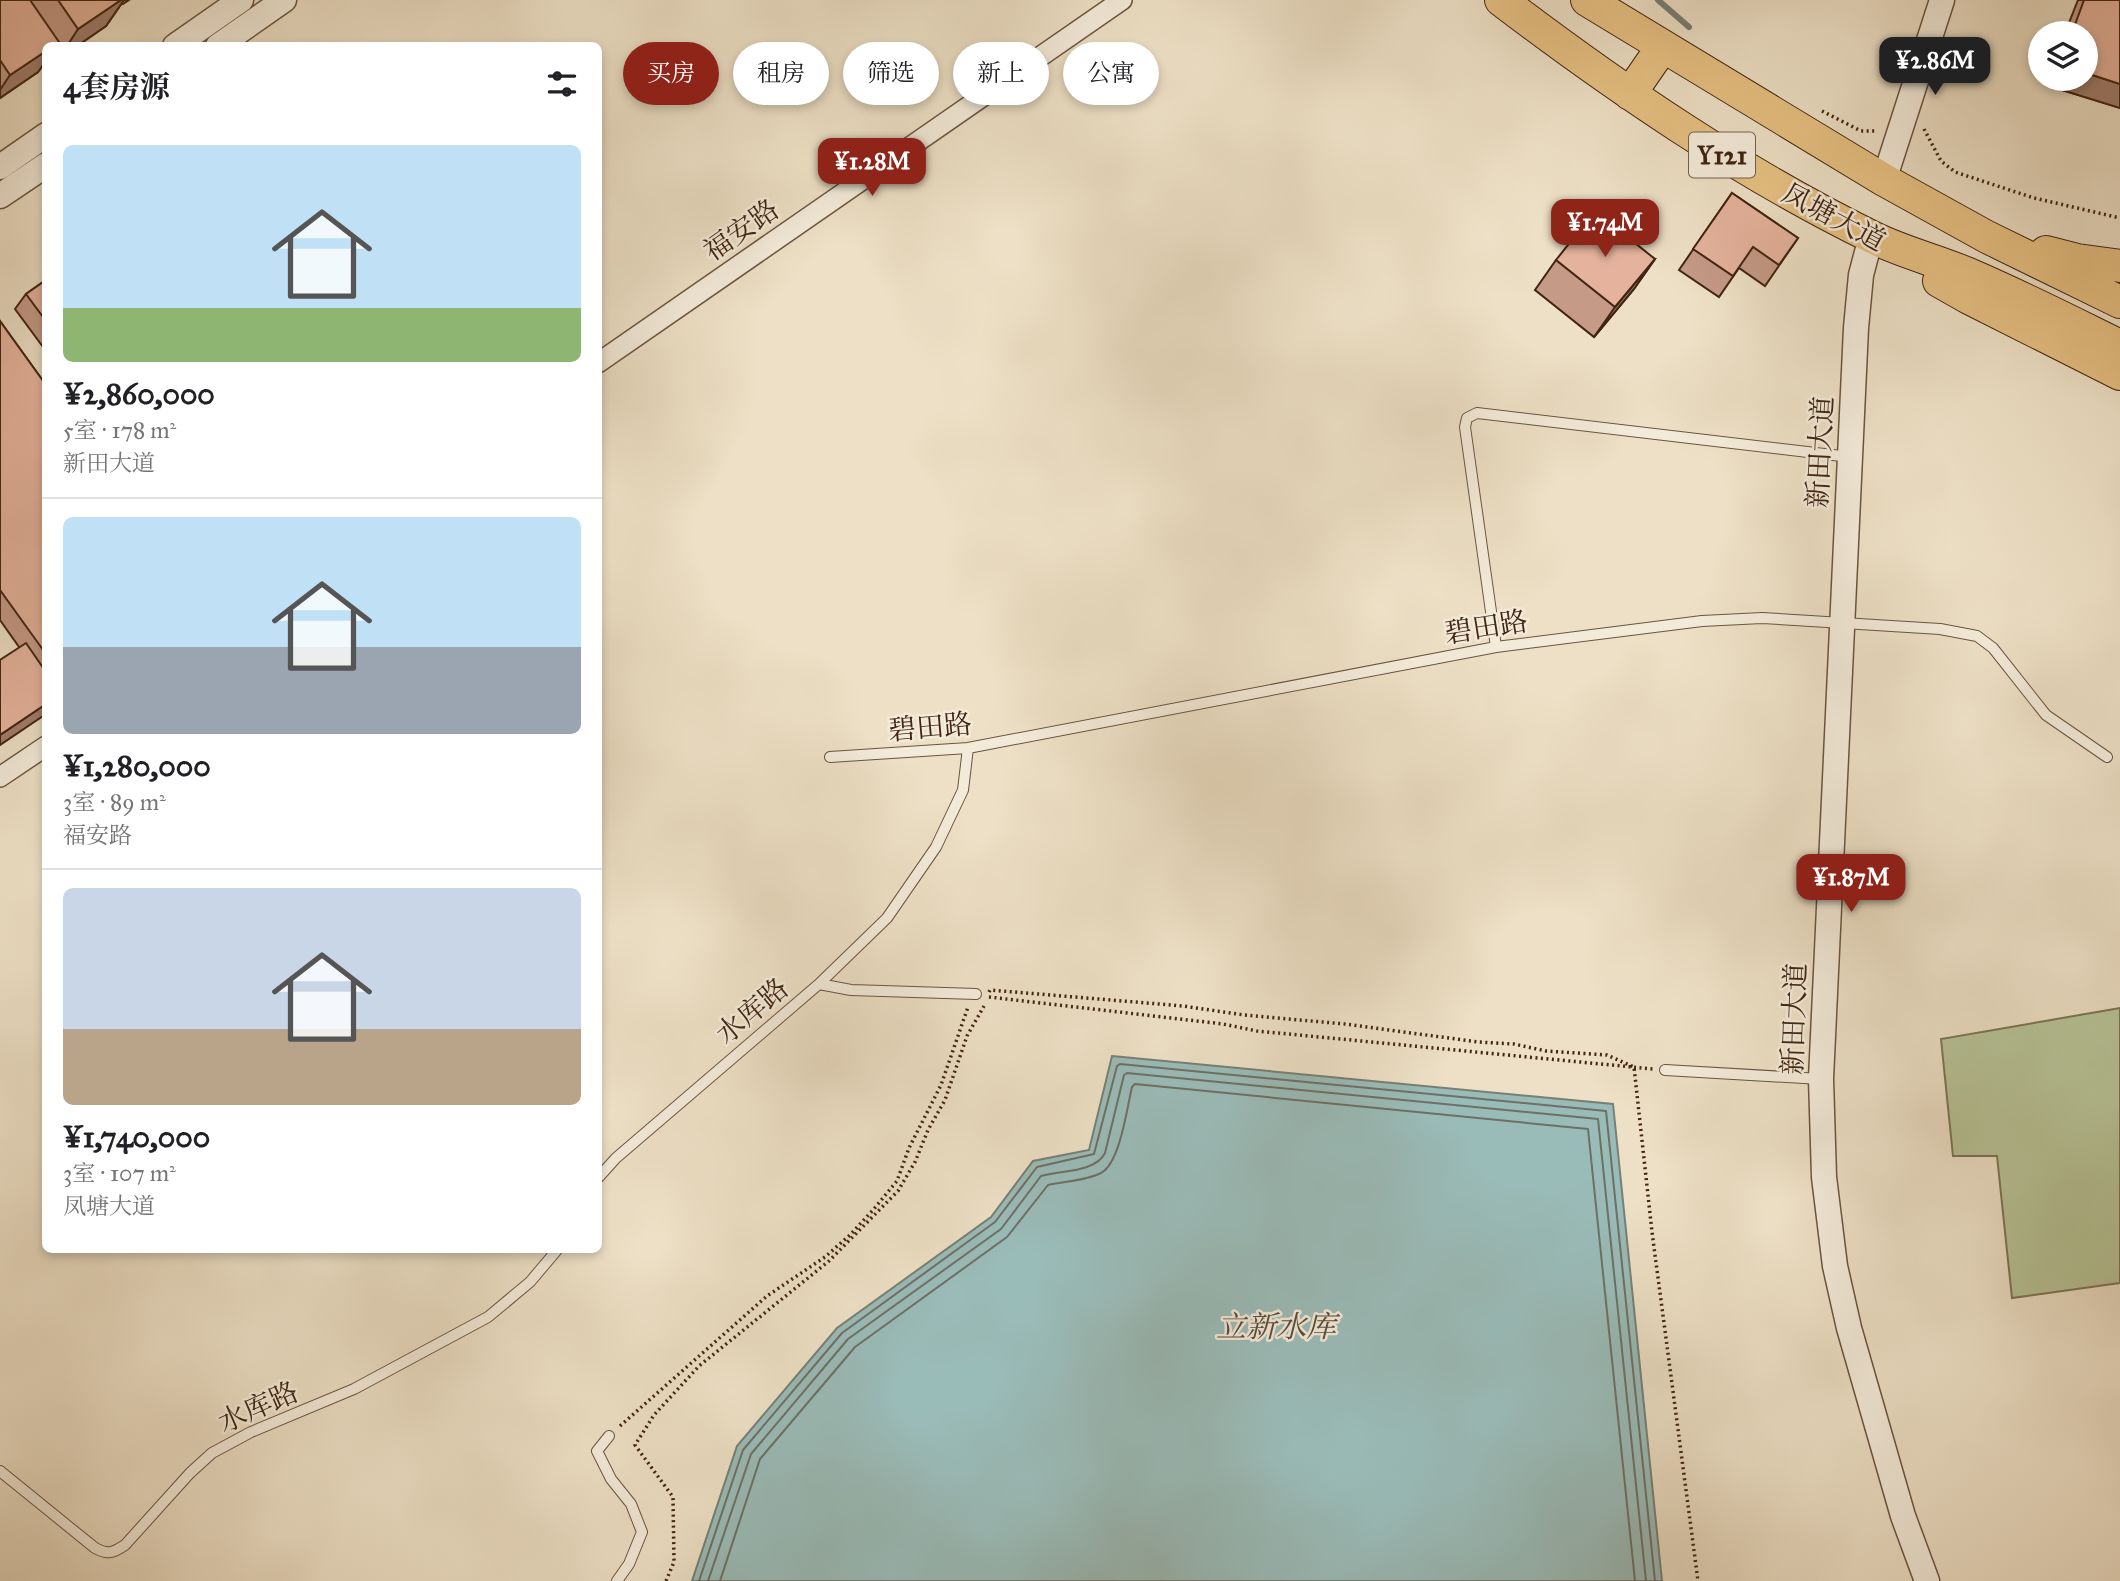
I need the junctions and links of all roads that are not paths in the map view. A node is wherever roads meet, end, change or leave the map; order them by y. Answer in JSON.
{"nodes":[{"id":1,"x":241,"y":0,"type":"edge"},
{"id":2,"x":284,"y":0,"type":"edge"},
{"id":3,"x":1122,"y":0,"type":"edge"},
{"id":4,"x":1501,"y":0,"type":"edge"},
{"id":5,"x":1587,"y":0,"type":"edge"},
{"id":6,"x":1942,"y":0,"type":"edge"},
{"id":7,"x":181,"y":42,"type":"edge"},
{"id":8,"x":224,"y":42,"type":"edge"},
{"id":9,"x":1662,"y":46,"type":"junction"},
{"id":10,"x":1630,"y":94,"type":"junction"},
{"id":11,"x":42,"y":138,"type":"edge"},
{"id":12,"x":0,"y":167,"type":"edge"},
{"id":13,"x":42,"y":168,"type":"edge"},
{"id":14,"x":1884,"y":180,"type":"junction"},
{"id":15,"x":0,"y":197,"type":"edge"},
{"id":16,"x":1871,"y":237,"type":"junction"},
{"id":17,"x":1987,"y":237,"type":"junction"},
{"id":18,"x":1899,"y":250,"type":"junction"},
{"id":19,"x":2120,"y":266,"type":"edge"},
{"id":20,"x":2120,"y":302,"type":"edge"},
{"id":21,"x":2120,"y":346,"type":"edge"},
{"id":22,"x":602,"y":360,"type":"edge"},
{"id":23,"x":2120,"y":374,"type":"edge"},
{"id":24,"x":1850,"y":457,"type":"junction"},
{"id":25,"x":1842,"y":623,"type":"junction"},
{"id":26,"x":1496,"y":648,"type":"junction"},
{"id":27,"x":968,"y":748,"type":"junction"},
{"id":28,"x":42,"y":749,"type":"edge"},
{"id":29,"x":830,"y":757,"type":"dead end"},
{"id":30,"x":2107,"y":757,"type":"dead end"},
{"id":31,"x":0,"y":777,"type":"edge"},
{"id":32,"x":819,"y":984,"type":"junction"},
{"id":33,"x":981,"y":995,"type":"road end"},
{"id":34,"x":1665,"y":1070,"type":"road end"},
{"id":35,"x":1821,"y":1079,"type":"junction"},
{"id":36,"x":602,"y":1174,"type":"edge"},
{"id":37,"x":554,"y":1253,"type":"edge"},
{"id":38,"x":609,"y":1436,"type":"road end"},
{"id":39,"x":0,"y":1471,"type":"edge"},
{"id":40,"x":617,"y":1581,"type":"edge"},
{"id":41,"x":1927,"y":1581,"type":"edge"}],
"edges":[{"from":1,"to":7,"type":"street"},
{"from":2,"to":8,"type":"street"},
{"from":3,"to":22,"type":"street","name":"福安路"},
{"from":4,"to":10,"type":"main road","name":"凤塘大道","number":"Y121"},
{"from":5,"to":9,"type":"main road","name":"凤塘大道","number":"Y121"},
{"from":6,"to":14,"type":"street"},
{"from":9,"to":10,"type":"main road"},
{"from":9,"to":14,"type":"main road","name":"凤塘大道","number":"Y121"},
{"from":10,"to":16,"type":"main road","name":"凤塘大道","number":"Y121"},
{"from":11,"to":12,"type":"street"},
{"from":13,"to":15,"type":"street"},
{"from":14,"to":17,"type":"main road","name":"凤塘大道","number":"Y121"},
{"from":16,"to":18,"type":"main road","name":"凤塘大道","number":"Y121"},
{"from":16,"to":24,"type":"street","name":"新田大道"},
{"from":17,"to":19,"type":"main road"},
{"from":17,"to":20,"type":"main road","name":"凤塘大道","number":"Y121"},
{"from":18,"to":21,"type":"main road","name":"凤塘大道","number":"Y121"},
{"from":18,"to":23,"type":"main road"},
{"from":24,"to":25,"type":"street","name":"新田大道"},
{"from":24,"to":26,"type":"lane"},
{"from":25,"to":26,"type":"lane","name":"碧田路"},
{"from":25,"to":30,"type":"lane","name":"碧田路"},
{"from":25,"to":35,"type":"street","name":"新田大道"},
{"from":26,"to":27,"type":"lane","name":"碧田路"},
{"from":27,"to":29,"type":"lane","name":"碧田路"},
{"from":27,"to":32,"type":"lane"},
{"from":28,"to":31,"type":"street"},
{"from":32,"to":33,"type":"lane","name":"水库路"},
{"from":32,"to":36,"type":"lane","name":"水库路"},
{"from":34,"to":35,"type":"lane"},
{"from":35,"to":41,"type":"street","name":"新田大道"},
{"from":37,"to":39,"type":"lane","name":"水库路"},
{"from":38,"to":40,"type":"lane"}]}
